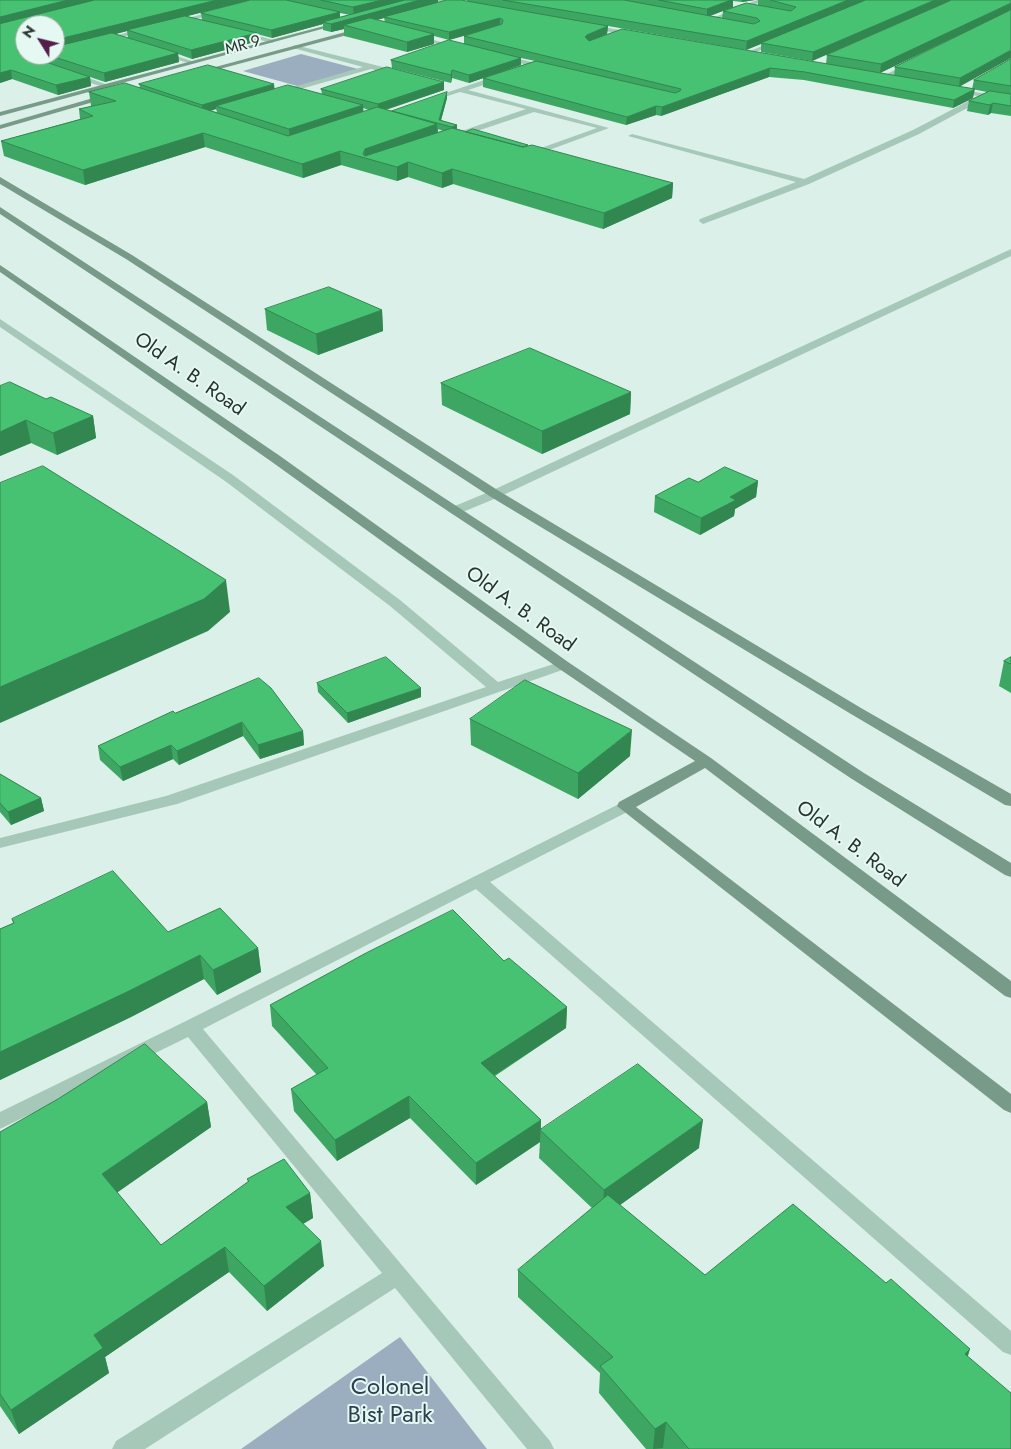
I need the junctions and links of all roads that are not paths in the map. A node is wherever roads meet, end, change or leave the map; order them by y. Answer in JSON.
{"nodes":[{"id":1,"x":464,"y":0,"type":"edge"},
{"id":2,"x":762,"y":0,"type":"edge"},
{"id":3,"x":452,"y":3,"type":"junction"},
{"id":4,"x":730,"y":3,"type":"edge"},
{"id":5,"x":433,"y":4,"type":"edge"},
{"id":6,"x":470,"y":6,"type":"edge"},
{"id":7,"x":746,"y":7,"type":"junction"},
{"id":8,"x":231,"y":8,"type":"edge"},
{"id":9,"x":763,"y":11,"type":"edge"},
{"id":10,"x":337,"y":15,"type":"edge"},
{"id":11,"x":187,"y":19,"type":"junction"},
{"id":12,"x":347,"y":19,"type":"joint"},
{"id":13,"x":699,"y":19,"type":"edge"},
{"id":14,"x":708,"y":21,"type":"junction"},
{"id":15,"x":168,"y":24,"type":"edge"},
{"id":16,"x":206,"y":24,"type":"edge"},
{"id":17,"x":726,"y":24,"type":"edge"},
{"id":18,"x":374,"y":26,"type":"edge"},
{"id":19,"x":583,"y":26,"type":"edge"},
{"id":20,"x":150,"y":28,"type":"edge"},
{"id":21,"x":234,"y":32,"type":"edge"},
{"id":22,"x":623,"y":33,"type":"junction"},
{"id":23,"x":410,"y":35,"type":"edge"},
{"id":24,"x":641,"y":36,"type":"edge"},
{"id":25,"x":113,"y":38,"type":"junction"},
{"id":26,"x":786,"y":38,"type":"edge"},
{"id":27,"x":464,"y":39,"type":"edge"},
{"id":28,"x":606,"y":39,"type":"edge"},
{"id":29,"x":272,"y":41,"type":"junction"},
{"id":30,"x":93,"y":42,"type":"edge"},
{"id":31,"x":130,"y":43,"type":"edge"},
{"id":32,"x":446,"y":44,"type":"junction"},
{"id":33,"x":296,"y":47,"type":"junction"},
{"id":34,"x":464,"y":48,"type":"edge"},
{"id":35,"x":148,"y":49,"type":"edge"},
{"id":36,"x":427,"y":50,"type":"edge"},
{"id":37,"x":490,"y":55,"type":"edge"},
{"id":38,"x":765,"y":58,"type":"edge"},
{"id":39,"x":920,"y":60,"type":"edge"},
{"id":40,"x":390,"y":61,"type":"edge"},
{"id":41,"x":192,"y":62,"type":"junction"},
{"id":42,"x":534,"y":65,"type":"junction"},
{"id":43,"x":371,"y":67,"type":"junction"},
{"id":44,"x":212,"y":69,"type":"junction"},
{"id":45,"x":553,"y":70,"type":"edge"},
{"id":46,"x":516,"y":71,"type":"edge"},
{"id":47,"x":68,"y":74,"type":"edge"},
{"id":48,"x":192,"y":74,"type":"edge"},
{"id":49,"x":228,"y":74,"type":"edge"},
{"id":50,"x":507,"y":74,"type":"edge"},
{"id":51,"x":407,"y":76,"type":"edge"},
{"id":52,"x":873,"y":76,"type":"edge"},
{"id":53,"x":882,"y":78,"type":"junction"},
{"id":54,"x":901,"y":81,"type":"edge"},
{"id":55,"x":104,"y":85,"type":"junction"},
{"id":56,"x":443,"y":85,"type":"edge"},
{"id":57,"x":271,"y":86,"type":"edge"},
{"id":58,"x":968,"y":86,"type":"edge"},
{"id":59,"x":950,"y":89,"type":"edge"},
{"id":60,"x":461,"y":90,"type":"junction"},
{"id":61,"x":288,"y":91,"type":"junction"},
{"id":62,"x":960,"y":91,"type":"junction"},
{"id":63,"x":116,"y":94,"type":"edge"},
{"id":64,"x":271,"y":96,"type":"edge"},
{"id":65,"x":306,"y":96,"type":"edge"},
{"id":66,"x":986,"y":96,"type":"junction"},
{"id":67,"x":50,"y":100,"type":"junction"},
{"id":68,"x":1011,"y":100,"type":"edge"},
{"id":69,"x":425,"y":102,"type":"edge"},
{"id":70,"x":0,"y":108,"type":"edge"},
{"id":71,"x":534,"y":109,"type":"junction"},
{"id":72,"x":0,"y":114,"type":"edge"},
{"id":73,"x":0,"y":128,"type":"edge"},
{"id":74,"x":632,"y":136,"type":"dead end"},
{"id":75,"x":469,"y":143,"type":"edge"},
{"id":76,"x":523,"y":158,"type":"edge"},
{"id":77,"x":0,"y":180,"type":"edge"},
{"id":78,"x":806,"y":182,"type":"junction"},
{"id":79,"x":0,"y":210,"type":"edge"},
{"id":80,"x":703,"y":222,"type":"dead end"},
{"id":81,"x":1011,"y":252,"type":"edge"},
{"id":82,"x":2,"y":271,"type":"edge"},
{"id":83,"x":0,"y":322,"type":"edge"},
{"id":84,"x":495,"y":494,"type":"junction"},
{"id":85,"x":454,"y":511,"type":"junction"},
{"id":86,"x":563,"y":665,"type":"junction"},
{"id":87,"x":496,"y":688,"type":"junction"},
{"id":88,"x":706,"y":761,"type":"junction"},
{"id":89,"x":1011,"y":801,"type":"edge"},
{"id":90,"x":625,"y":806,"type":"junction"},
{"id":91,"x":0,"y":843,"type":"edge"},
{"id":92,"x":1011,"y":871,"type":"edge"},
{"id":93,"x":478,"y":881,"type":"junction"},
{"id":94,"x":1011,"y":991,"type":"edge"},
{"id":95,"x":191,"y":1027,"type":"junction"},
{"id":96,"x":1011,"y":1106,"type":"edge"},
{"id":97,"x":0,"y":1121,"type":"edge"},
{"id":98,"x":397,"y":1275,"type":"junction"},
{"id":99,"x":1011,"y":1345,"type":"edge"},
{"id":100,"x":124,"y":1449,"type":"edge"},
{"id":101,"x":542,"y":1449,"type":"edge"}],
"edges":[{"from":1,"to":3,"type":"main road"},
{"from":2,"to":7,"type":"street"},
{"from":3,"to":5,"type":"main road"},
{"from":3,"to":6,"type":"street"},
{"from":4,"to":7,"type":"street"},
{"from":7,"to":9,"type":"street"},
{"from":7,"to":14,"type":"street"},
{"from":8,"to":11,"type":"street"},
{"from":10,"to":12,"type":"street"},
{"from":11,"to":15,"type":"street"},
{"from":11,"to":16,"type":"street"},
{"from":12,"to":29,"type":"main road","name":"MR 9"},
{"from":13,"to":14,"type":"street"},
{"from":14,"to":17,"type":"street"},
{"from":18,"to":33,"type":"main road","name":"MR 9"},
{"from":19,"to":22,"type":"street"},
{"from":20,"to":25,"type":"street"},
{"from":21,"to":29,"type":"street"},
{"from":22,"to":24,"type":"street"},
{"from":22,"to":28,"type":"street"},
{"from":23,"to":32,"type":"street"},
{"from":25,"to":30,"type":"street"},
{"from":25,"to":31,"type":"street"},
{"from":26,"to":38,"type":"street"},
{"from":27,"to":32,"type":"street"},
{"from":29,"to":41,"type":"main road","name":"MR 9"},
{"from":32,"to":34,"type":"street"},
{"from":32,"to":36,"type":"street"},
{"from":33,"to":43,"type":"street"},
{"from":33,"to":44,"type":"main road","name":"MR 9"},
{"from":35,"to":41,"type":"street"},
{"from":37,"to":42,"type":"street"},
{"from":39,"to":53,"type":"street"},
{"from":40,"to":43,"type":"street"},
{"from":41,"to":55,"type":"main road","name":"MR 9"},
{"from":42,"to":45,"type":"street"},
{"from":42,"to":46,"type":"street"},
{"from":43,"to":51,"type":"street"},
{"from":43,"to":61,"type":"street"},
{"from":44,"to":48,"type":"main road","name":"MR 9"},
{"from":44,"to":49,"type":"street"},
{"from":47,"to":55,"type":"street"},
{"from":50,"to":60,"type":"street"},
{"from":52,"to":53,"type":"street"},
{"from":53,"to":54,"type":"street"},
{"from":55,"to":67,"type":"main road","name":"MR 9"},
{"from":56,"to":60,"type":"street"},
{"from":57,"to":61,"type":"street"},
{"from":58,"to":62,"type":"street"},
{"from":59,"to":62,"type":"street"},
{"from":60,"to":69,"type":"street"},
{"from":60,"to":71,"type":"street"},
{"from":61,"to":64,"type":"street"},
{"from":61,"to":65,"type":"street"},
{"from":62,"to":66,"type":"street"},
{"from":63,"to":73,"type":"main road"},
{"from":66,"to":68,"type":"street"},
{"from":66,"to":78,"type":"street"},
{"from":67,"to":70,"type":"main road"},
{"from":67,"to":72,"type":"main road","name":"MR 9"},
{"from":71,"to":75,"type":"street"},
{"from":71,"to":76,"type":"street"},
{"from":74,"to":78,"type":"street"},
{"from":77,"to":84,"type":"main road"},
{"from":78,"to":80,"type":"street"},
{"from":79,"to":85,"type":"main road","name":"Old A. B. Road"},
{"from":81,"to":84,"type":"street"},
{"from":82,"to":86,"type":"main road","name":"Old A. B. Road"},
{"from":83,"to":87,"type":"street"},
{"from":84,"to":85,"type":"street"},
{"from":84,"to":89,"type":"main road"},
{"from":85,"to":92,"type":"main road","name":"Old A. B. Road"},
{"from":86,"to":87,"type":"street"},
{"from":86,"to":88,"type":"main road","name":"Old A. B. Road"},
{"from":87,"to":91,"type":"street"},
{"from":88,"to":90,"type":"main road"},
{"from":88,"to":94,"type":"main road","name":"Old A. B. Road"},
{"from":90,"to":93,"type":"street"},
{"from":90,"to":96,"type":"main road"},
{"from":93,"to":95,"type":"street"},
{"from":93,"to":99,"type":"street"},
{"from":95,"to":97,"type":"street"},
{"from":95,"to":98,"type":"street"},
{"from":98,"to":100,"type":"street"},
{"from":98,"to":101,"type":"street"}]}
